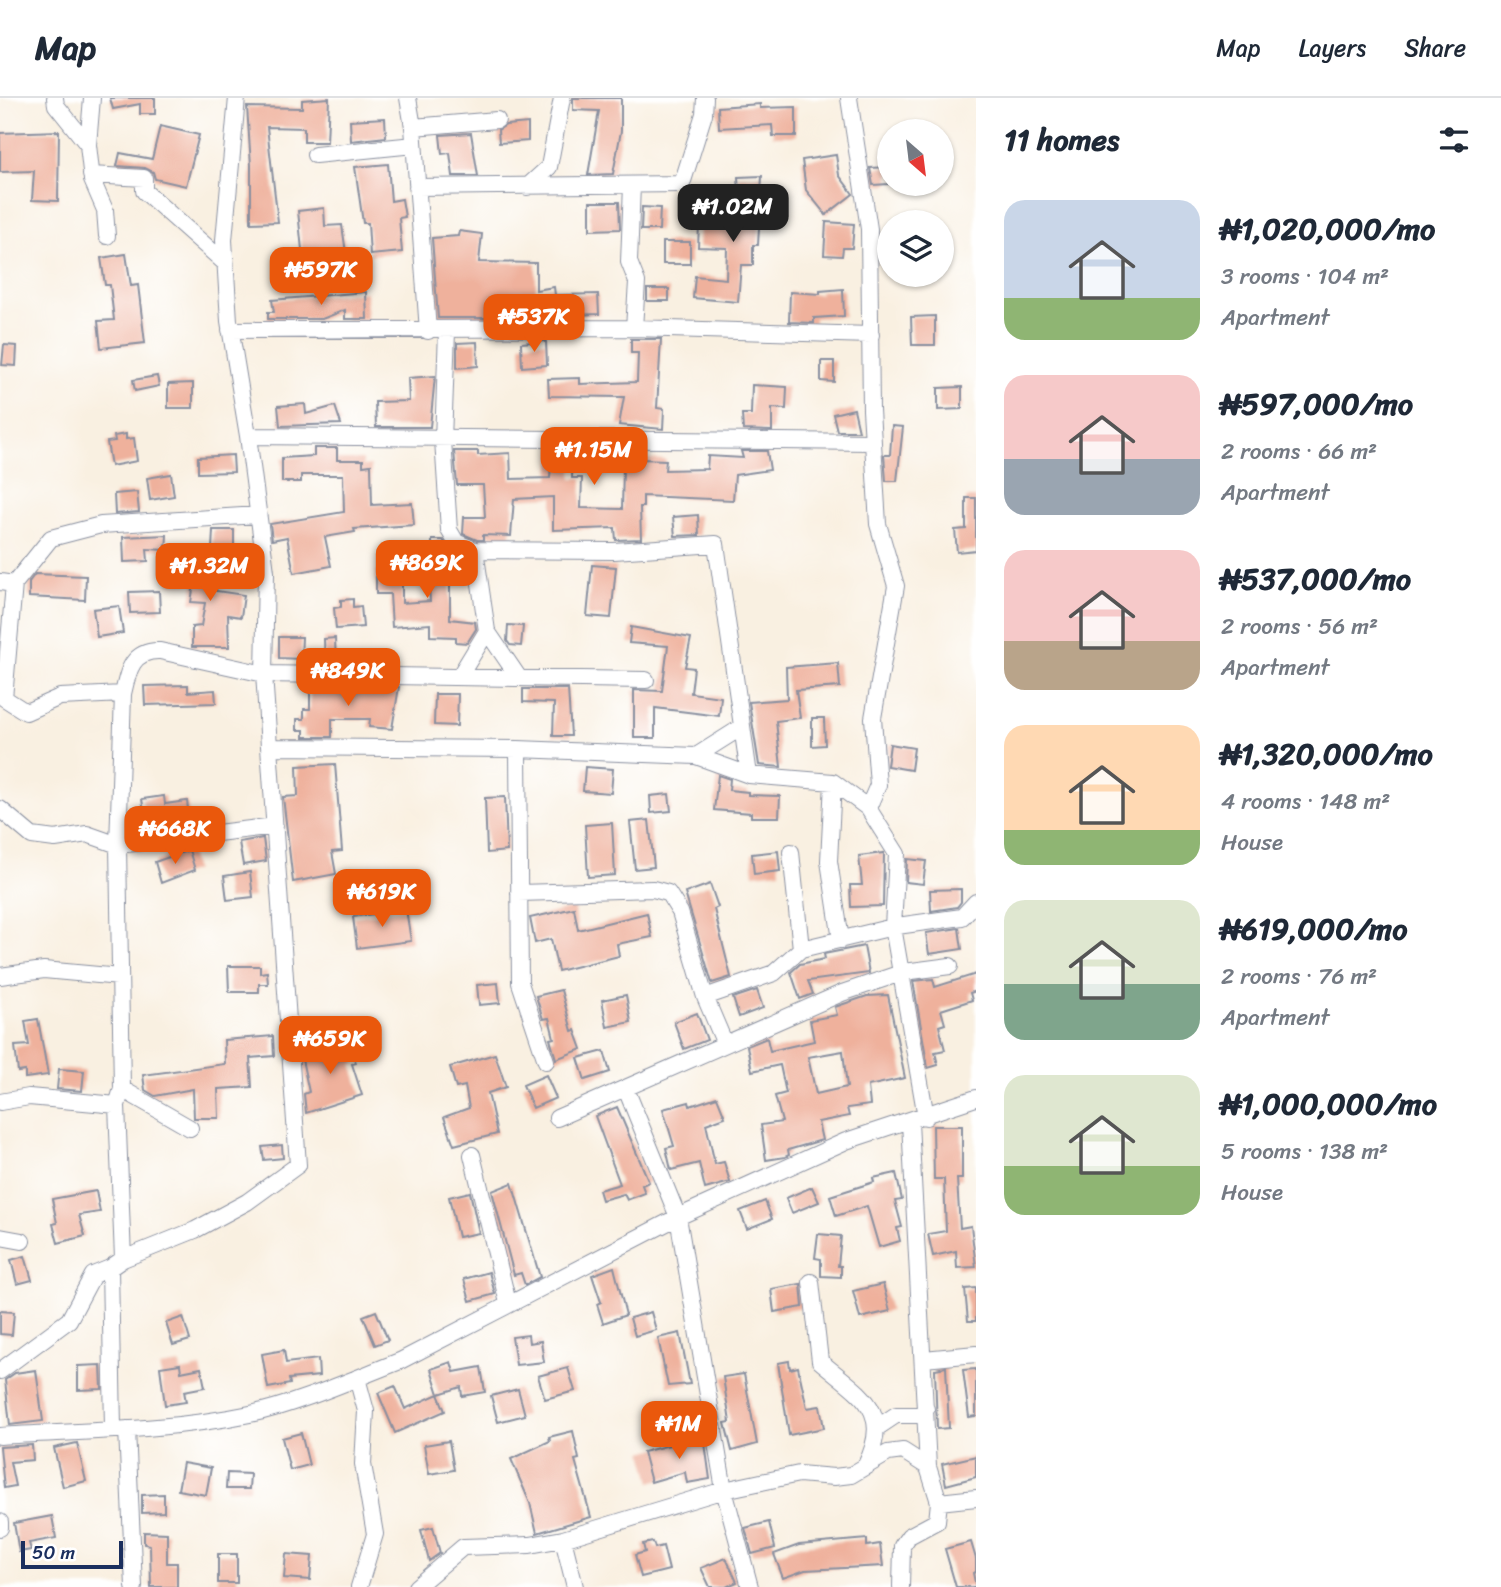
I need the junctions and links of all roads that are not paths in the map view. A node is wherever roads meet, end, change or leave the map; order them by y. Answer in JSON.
{"nodes":[{"id":1,"x":55,"y":98,"type":"edge"},
{"id":2,"x":92,"y":98,"type":"edge"},
{"id":3,"x":237,"y":98,"type":"edge"},
{"id":4,"x":408,"y":98,"type":"edge"},
{"id":5,"x":562,"y":98,"type":"edge"},
{"id":6,"x":705,"y":98,"type":"edge"},
{"id":7,"x":849,"y":98,"type":"edge"},
{"id":8,"x":497,"y":120,"type":"dead end"},
{"id":9,"x":413,"y":127,"type":"junction"},
{"id":10,"x":88,"y":145,"type":"junction"},
{"id":11,"x":414,"y":145,"type":"junction"},
{"id":12,"x":316,"y":155,"type":"dead end"},
{"id":13,"x":92,"y":175,"type":"junction"},
{"id":14,"x":632,"y":185,"type":"junction"},
{"id":15,"x":418,"y":187,"type":"junction"},
{"id":16,"x":527,"y":187,"type":"junction"},
{"id":17,"x":107,"y":236,"type":"dead end"},
{"id":18,"x":225,"y":263,"type":"junction"},
{"id":19,"x":634,"y":328,"type":"junction"},
{"id":20,"x":230,"y":330,"type":"junction"},
{"id":21,"x":428,"y":331,"type":"junction"},
{"id":22,"x":447,"y":331,"type":"junction"},
{"id":23,"x":871,"y":335,"type":"junction"},
{"id":24,"x":248,"y":436,"type":"junction"},
{"id":25,"x":443,"y":440,"type":"junction"},
{"id":26,"x":873,"y":442,"type":"junction"},
{"id":27,"x":258,"y":515,"type":"junction"},
{"id":28,"x":475,"y":550,"type":"junction"},
{"id":29,"x":7,"y":583,"type":"edge"},
{"id":30,"x":487,"y":631,"type":"junction"},
{"id":31,"x":264,"y":674,"type":"junction"},
{"id":32,"x":459,"y":677,"type":"junction"},
{"id":33,"x":519,"y":678,"type":"junction"},
{"id":34,"x":646,"y":680,"type":"dead end"},
{"id":35,"x":123,"y":694,"type":"junction"},
{"id":36,"x":742,"y":727,"type":"junction"},
{"id":37,"x":270,"y":747,"type":"junction"},
{"id":38,"x":518,"y":749,"type":"junction"},
{"id":39,"x":696,"y":756,"type":"junction"},
{"id":40,"x":749,"y":775,"type":"junction"},
{"id":41,"x":833,"y":782,"type":"junction"},
{"id":42,"x":868,"y":808,"type":"junction"},
{"id":43,"x":0,"y":809,"type":"edge"},
{"id":44,"x":275,"y":825,"type":"junction"},
{"id":45,"x":118,"y":845,"type":"junction"},
{"id":46,"x":791,"y":852,"type":"dead end"},
{"id":47,"x":519,"y":893,"type":"junction"},
{"id":48,"x":976,"y":902,"type":"edge"},
{"id":49,"x":893,"y":927,"type":"junction"},
{"id":50,"x":841,"y":940,"type":"junction"},
{"id":51,"x":801,"y":949,"type":"junction"},
{"id":52,"x":950,"y":967,"type":"dead end"},
{"id":53,"x":900,"y":973,"type":"junction"},
{"id":54,"x":0,"y":976,"type":"edge"},
{"id":55,"x":120,"y":977,"type":"junction"},
{"id":56,"x":705,"y":998,"type":"junction"},
{"id":57,"x":724,"y":1044,"type":"junction"},
{"id":58,"x":546,"y":1061,"type":"dead end"},
{"id":59,"x":122,"y":1089,"type":"junction"},
{"id":60,"x":626,"y":1089,"type":"junction"},
{"id":61,"x":976,"y":1098,"type":"edge"},
{"id":62,"x":0,"y":1102,"type":"edge"},
{"id":63,"x":117,"y":1105,"type":"junction"},
{"id":64,"x":926,"y":1117,"type":"junction"},
{"id":65,"x":556,"y":1118,"type":"dead end"},
{"id":66,"x":910,"y":1122,"type":"junction"},
{"id":67,"x":190,"y":1128,"type":"dead end"},
{"id":68,"x":472,"y":1155,"type":"dead end"},
{"id":69,"x":678,"y":1217,"type":"junction"},
{"id":70,"x":0,"y":1237,"type":"edge"},
{"id":71,"x":22,"y":1241,"type":"dead end"},
{"id":72,"x":116,"y":1264,"type":"junction"},
{"id":73,"x":811,"y":1282,"type":"dead end"},
{"id":74,"x":508,"y":1303,"type":"junction"},
{"id":75,"x":976,"y":1354,"type":"edge"},
{"id":76,"x":924,"y":1359,"type":"junction"},
{"id":77,"x":0,"y":1371,"type":"edge"},
{"id":78,"x":357,"y":1378,"type":"junction"},
{"id":79,"x":926,"y":1409,"type":"junction"},
{"id":80,"x":878,"y":1427,"type":"junction"},
{"id":81,"x":120,"y":1429,"type":"junction"},
{"id":82,"x":0,"y":1436,"type":"edge"},
{"id":83,"x":928,"y":1467,"type":"junction"},
{"id":84,"x":864,"y":1469,"type":"junction"},
{"id":85,"x":724,"y":1490,"type":"junction"},
{"id":86,"x":976,"y":1498,"type":"edge"},
{"id":87,"x":939,"y":1502,"type":"junction"},
{"id":88,"x":0,"y":1522,"type":"edge"},
{"id":89,"x":0,"y":1528,"type":"edge"},
{"id":90,"x":564,"y":1539,"type":"junction"},
{"id":91,"x":134,"y":1587,"type":"edge"},
{"id":92,"x":359,"y":1587,"type":"edge"},
{"id":93,"x":416,"y":1587,"type":"edge"},
{"id":94,"x":575,"y":1587,"type":"edge"},
{"id":95,"x":750,"y":1587,"type":"edge"},
{"id":96,"x":901,"y":1587,"type":"edge"}],
"edges":[{"from":1,"to":10,"type":"street"},
{"from":2,"to":10,"type":"street"},
{"from":3,"to":18,"type":"street"},
{"from":4,"to":9,"type":"street"},
{"from":5,"to":16,"type":"street"},
{"from":6,"to":14,"type":"street"},
{"from":7,"to":23,"type":"street"},
{"from":8,"to":9,"type":"street"},
{"from":9,"to":11,"type":"street"},
{"from":10,"to":13,"type":"street"},
{"from":11,"to":12,"type":"street"},
{"from":11,"to":15,"type":"street"},
{"from":13,"to":17,"type":"street"},
{"from":13,"to":18,"type":"street"},
{"from":14,"to":16,"type":"street"},
{"from":14,"to":19,"type":"street"},
{"from":15,"to":16,"type":"street"},
{"from":15,"to":21,"type":"street"},
{"from":18,"to":20,"type":"street"},
{"from":19,"to":22,"type":"street"},
{"from":19,"to":23,"type":"street"},
{"from":20,"to":21,"type":"street"},
{"from":20,"to":24,"type":"street"},
{"from":21,"to":22,"type":"street"},
{"from":22,"to":25,"type":"street"},
{"from":23,"to":26,"type":"street"},
{"from":24,"to":25,"type":"street"},
{"from":24,"to":27,"type":"street"},
{"from":25,"to":26,"type":"street"},
{"from":25,"to":28,"type":"street"},
{"from":26,"to":42,"type":"street"},
{"from":27,"to":29,"type":"street"},
{"from":27,"to":31,"type":"street"},
{"from":28,"to":30,"type":"street"},
{"from":28,"to":36,"type":"street"},
{"from":29,"to":35,"type":"street"},
{"from":30,"to":32,"type":"street"},
{"from":30,"to":33,"type":"street"},
{"from":31,"to":32,"type":"street"},
{"from":31,"to":35,"type":"street"},
{"from":31,"to":37,"type":"street"},
{"from":32,"to":33,"type":"street"},
{"from":33,"to":34,"type":"street"},
{"from":35,"to":45,"type":"street"},
{"from":36,"to":39,"type":"street"},
{"from":36,"to":40,"type":"street"},
{"from":37,"to":38,"type":"street"},
{"from":37,"to":44,"type":"street"},
{"from":38,"to":39,"type":"street"},
{"from":38,"to":47,"type":"street"},
{"from":39,"to":40,"type":"street"},
{"from":40,"to":41,"type":"street"},
{"from":41,"to":42,"type":"street"},
{"from":41,"to":50,"type":"street"},
{"from":42,"to":49,"type":"street"},
{"from":43,"to":45,"type":"street"},
{"from":44,"to":45,"type":"street"},
{"from":44,"to":72,"type":"street"},
{"from":45,"to":55,"type":"street"},
{"from":46,"to":51,"type":"street"},
{"from":47,"to":56,"type":"street"},
{"from":47,"to":58,"type":"street"},
{"from":48,"to":49,"type":"street"},
{"from":49,"to":50,"type":"street"},
{"from":49,"to":53,"type":"street"},
{"from":50,"to":51,"type":"street"},
{"from":51,"to":56,"type":"street"},
{"from":52,"to":53,"type":"street"},
{"from":53,"to":57,"type":"street"},
{"from":53,"to":64,"type":"street"},
{"from":54,"to":55,"type":"street"},
{"from":55,"to":59,"type":"street"},
{"from":56,"to":57,"type":"street"},
{"from":57,"to":60,"type":"street"},
{"from":59,"to":63,"type":"street"},
{"from":59,"to":67,"type":"street"},
{"from":60,"to":65,"type":"street"},
{"from":60,"to":69,"type":"street"},
{"from":61,"to":64,"type":"street"},
{"from":62,"to":63,"type":"street"},
{"from":63,"to":72,"type":"street"},
{"from":64,"to":66,"type":"street"},
{"from":66,"to":69,"type":"street"},
{"from":66,"to":76,"type":"street"},
{"from":68,"to":74,"type":"street"},
{"from":69,"to":74,"type":"street"},
{"from":69,"to":85,"type":"street"},
{"from":70,"to":71,"type":"street"},
{"from":72,"to":77,"type":"street"},
{"from":72,"to":81,"type":"street"},
{"from":73,"to":80,"type":"street"},
{"from":74,"to":78,"type":"street"},
{"from":75,"to":76,"type":"street"},
{"from":76,"to":79,"type":"street"},
{"from":78,"to":81,"type":"street"},
{"from":78,"to":92,"type":"street"},
{"from":79,"to":80,"type":"street"},
{"from":79,"to":83,"type":"street"},
{"from":80,"to":84,"type":"street"},
{"from":81,"to":82,"type":"street"},
{"from":81,"to":91,"type":"street"},
{"from":83,"to":84,"type":"street"},
{"from":83,"to":87,"type":"street"},
{"from":84,"to":85,"type":"street"},
{"from":85,"to":90,"type":"street"},
{"from":85,"to":95,"type":"street"},
{"from":86,"to":87,"type":"street"},
{"from":87,"to":96,"type":"street"},
{"from":88,"to":89,"type":"street"},
{"from":90,"to":93,"type":"street"},
{"from":90,"to":94,"type":"street"}]}
